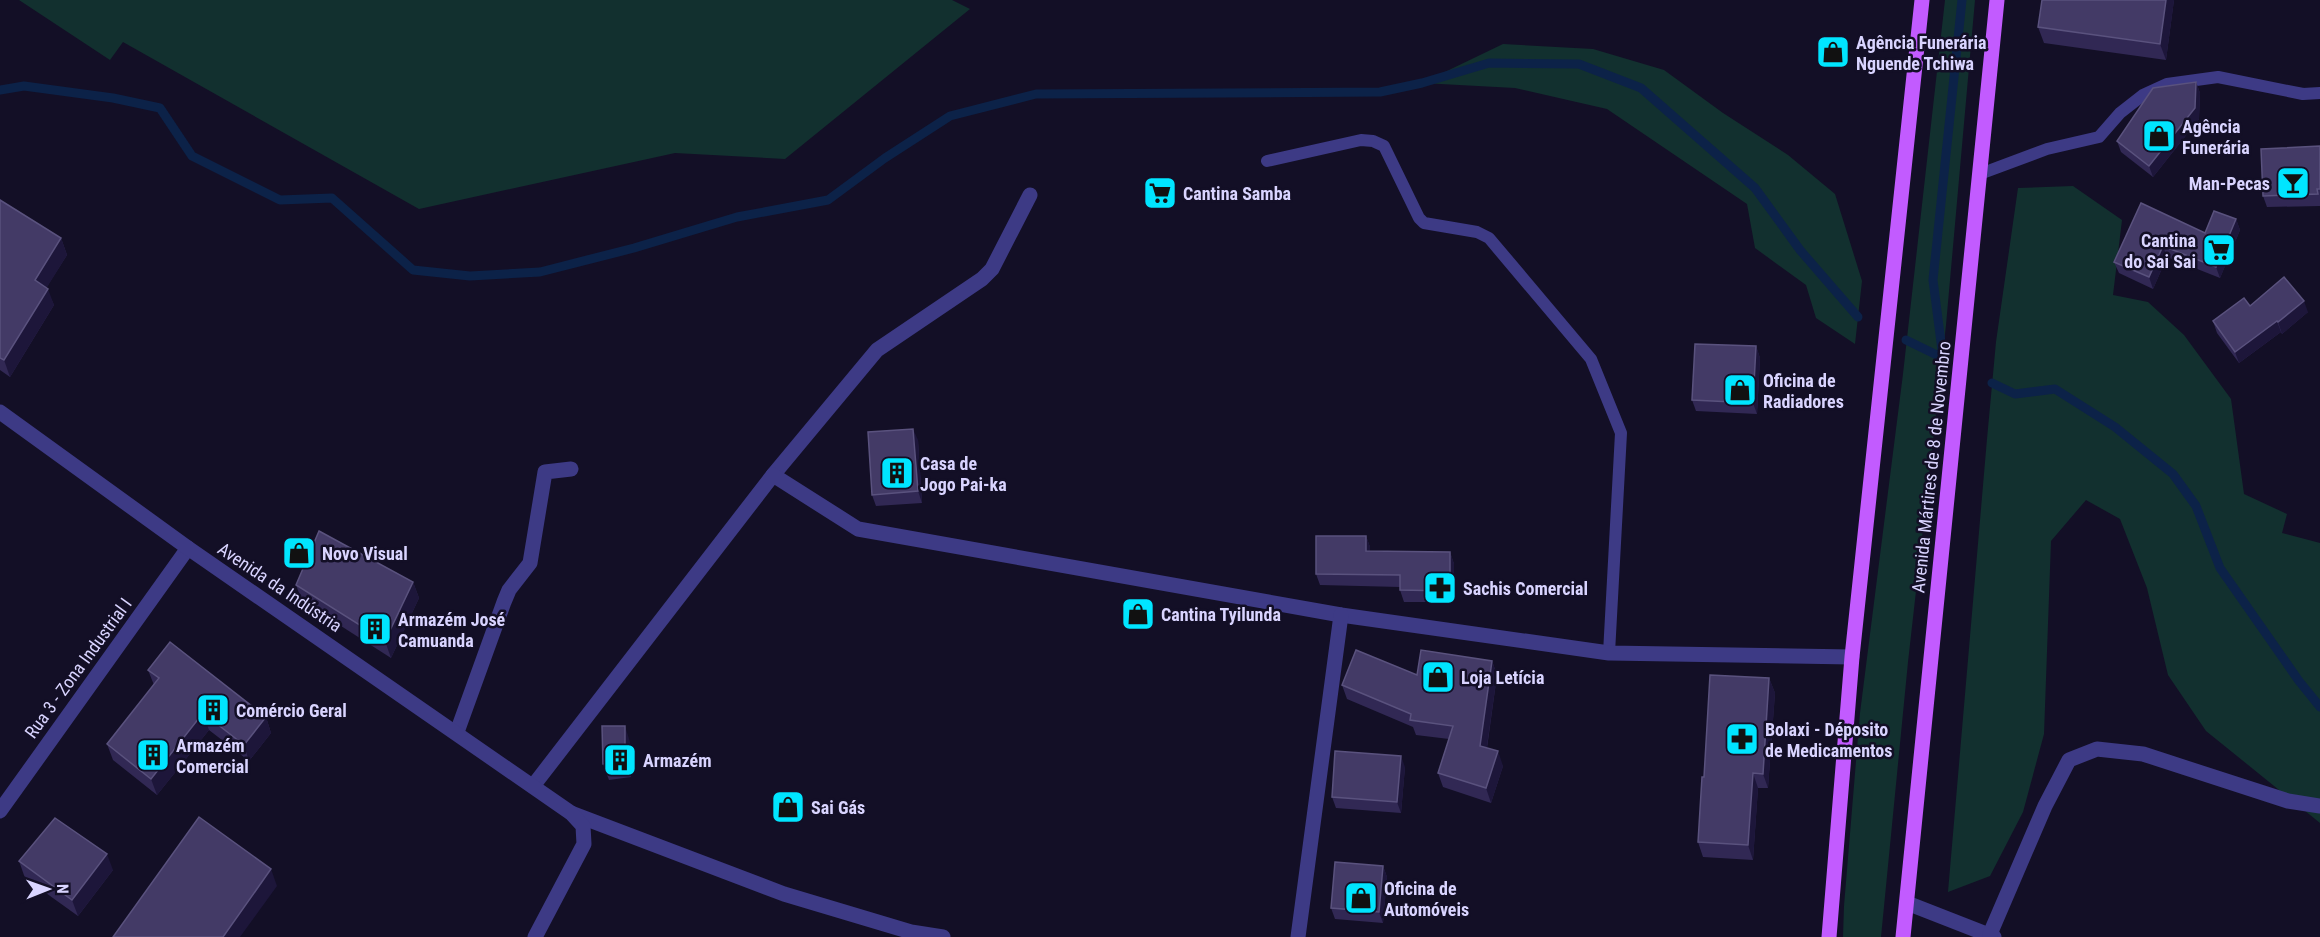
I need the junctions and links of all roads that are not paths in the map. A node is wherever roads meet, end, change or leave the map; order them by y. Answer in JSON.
{"nodes":[{"id":1,"x":1922,"y":0,"type":"edge"},
{"id":2,"x":1997,"y":0,"type":"edge"},
{"id":3,"x":2320,"y":93,"type":"edge"},
{"id":4,"x":1267,"y":161,"type":"dead end"},
{"id":5,"x":1980,"y":174,"type":"junction"},
{"id":6,"x":1030,"y":195,"type":"dead end"},
{"id":7,"x":0,"y":412,"type":"edge"},
{"id":8,"x":571,"y":469,"type":"dead end"},
{"id":9,"x":773,"y":476,"type":"junction"},
{"id":10,"x":188,"y":548,"type":"junction"},
{"id":11,"x":1341,"y":615,"type":"junction"},
{"id":12,"x":1609,"y":653,"type":"junction"},
{"id":13,"x":1852,"y":657,"type":"junction"},
{"id":14,"x":457,"y":732,"type":"junction"},
{"id":15,"x":533,"y":786,"type":"junction"},
{"id":16,"x":2320,"y":806,"type":"edge"},
{"id":17,"x":0,"y":811,"type":"edge"},
{"id":18,"x":571,"y":813,"type":"junction"},
{"id":19,"x":1907,"y":903,"type":"junction"},
{"id":20,"x":911,"y":935,"type":"edge"},
{"id":21,"x":1992,"y":936,"type":"edge"},
{"id":22,"x":535,"y":937,"type":"edge"},
{"id":23,"x":943,"y":937,"type":"edge"},
{"id":24,"x":1298,"y":937,"type":"edge"},
{"id":25,"x":1829,"y":937,"type":"edge"},
{"id":26,"x":1903,"y":937,"type":"edge"}],
"edges":[{"from":1,"to":13,"type":"main road"},
{"from":2,"to":5,"type":"main road","name":"Avenida Mártires de 8 de Novembro"},
{"from":3,"to":5,"type":"lane"},
{"from":4,"to":12,"type":"lane"},
{"from":5,"to":19,"type":"main road","name":"Avenida Mártires de 8 de Novembro"},
{"from":6,"to":9,"type":"street"},
{"from":7,"to":10,"type":"street","name":"Avenida da Indústria"},
{"from":8,"to":14,"type":"street"},
{"from":9,"to":11,"type":"street"},
{"from":9,"to":15,"type":"street"},
{"from":10,"to":14,"type":"street","name":"Avenida da Indústria"},
{"from":10,"to":17,"type":"street","name":"Rua 3 - Zona Industrial I"},
{"from":11,"to":12,"type":"street"},
{"from":11,"to":24,"type":"street"},
{"from":12,"to":13,"type":"street"},
{"from":13,"to":25,"type":"main road"},
{"from":14,"to":15,"type":"street","name":"Avenida da Indústria"},
{"from":15,"to":18,"type":"street","name":"Avenida da Indústria"},
{"from":16,"to":21,"type":"street"},
{"from":18,"to":20,"type":"street"},
{"from":18,"to":22,"type":"street","name":"Avenida da Indústria"},
{"from":19,"to":21,"type":"street"},
{"from":19,"to":26,"type":"main road","name":"Avenida Mártires de 8 de Novembro"},
{"from":20,"to":23,"type":"street"}]}
